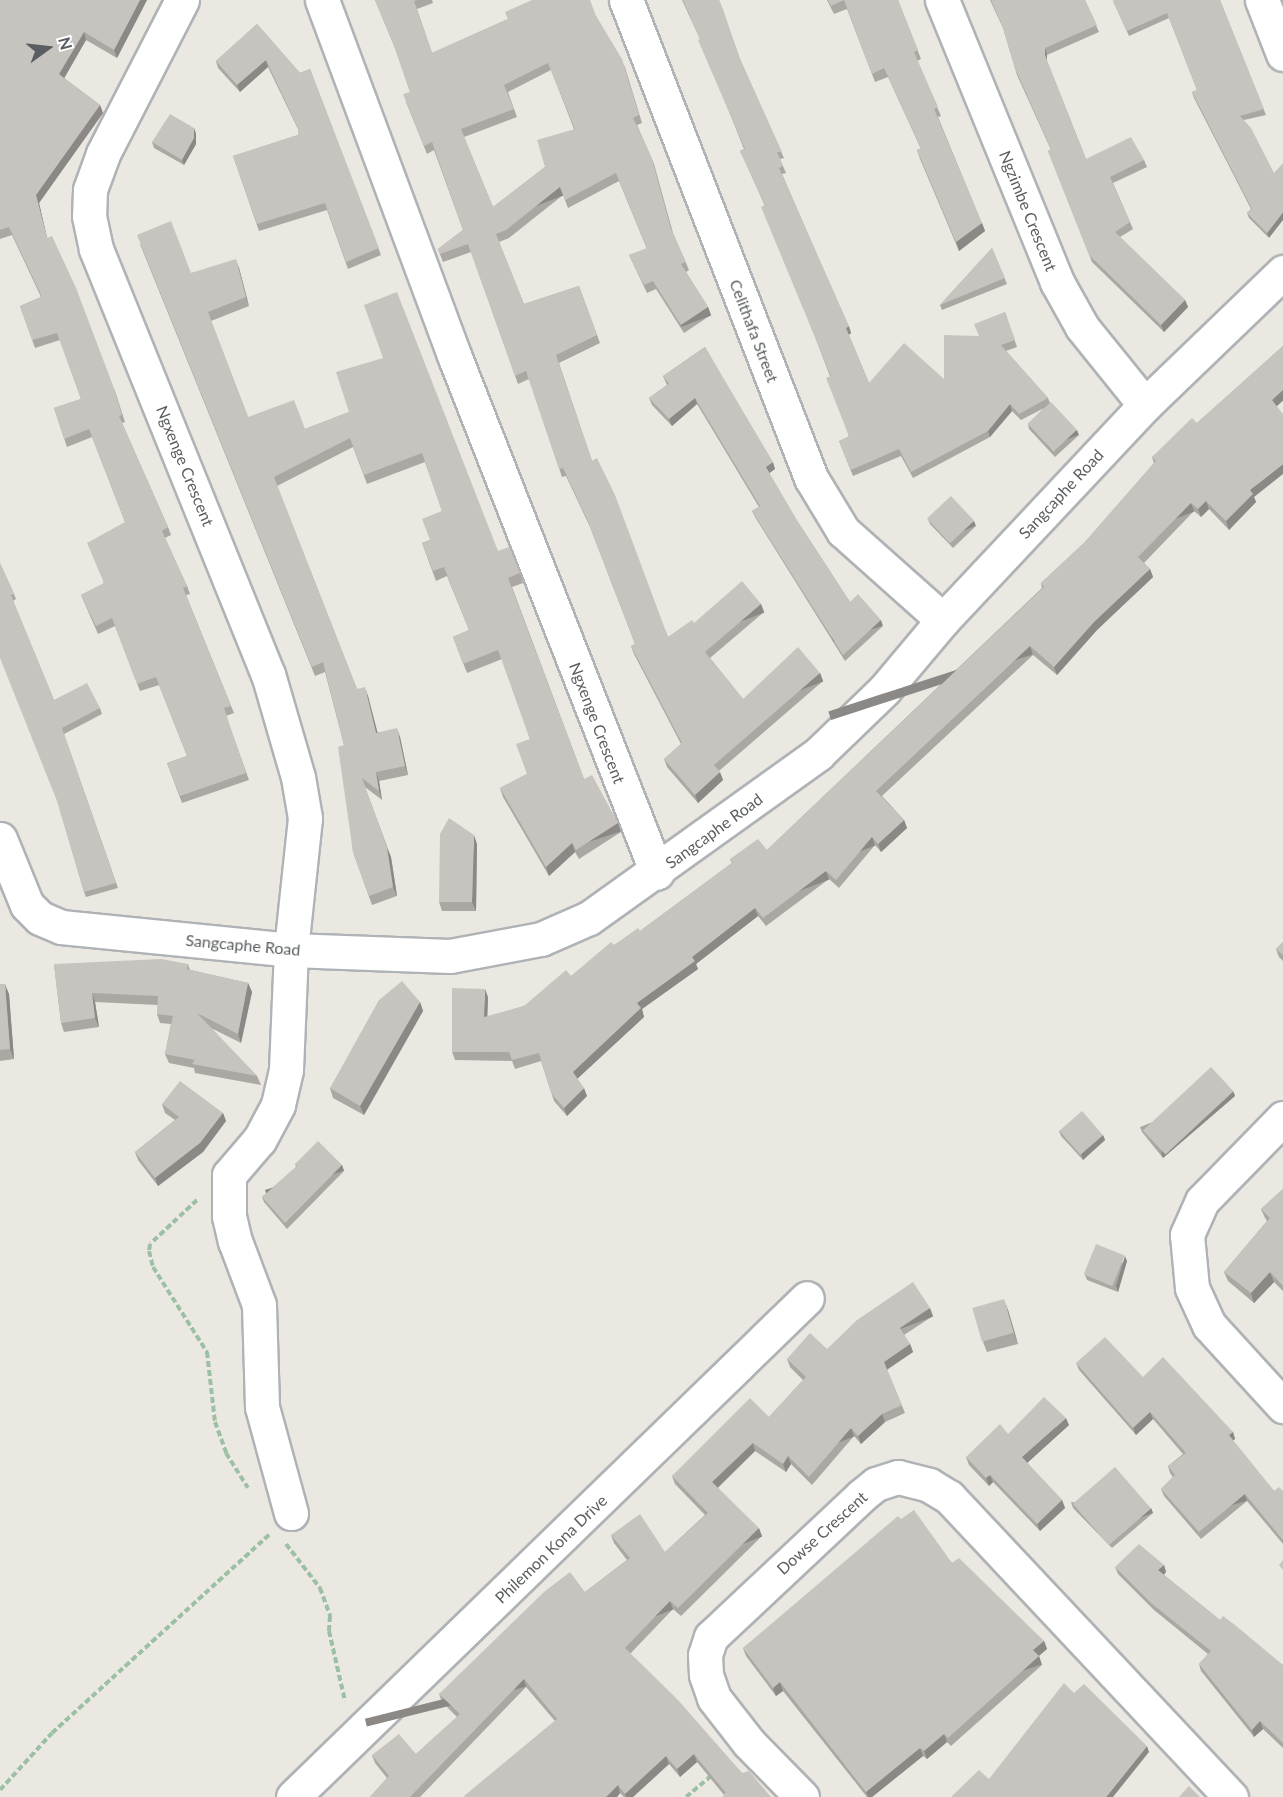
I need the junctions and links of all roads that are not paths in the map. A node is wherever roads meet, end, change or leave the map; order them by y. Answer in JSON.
{"nodes":[{"id":1,"x":182,"y":0,"type":"edge"},
{"id":2,"x":322,"y":0,"type":"edge"},
{"id":3,"x":626,"y":0,"type":"edge"},
{"id":4,"x":942,"y":0,"type":"edge"},
{"id":5,"x":1262,"y":0,"type":"edge"},
{"id":6,"x":1283,"y":54,"type":"edge"},
{"id":7,"x":1283,"y":272,"type":"edge"},
{"id":8,"x":1145,"y":405,"type":"junction"},
{"id":9,"x":943,"y":620,"type":"junction"},
{"id":10,"x":0,"y":839,"type":"edge"},
{"id":11,"x":657,"y":873,"type":"junction"},
{"id":12,"x":291,"y":950,"type":"junction"},
{"id":13,"x":1283,"y":1118,"type":"edge"},
{"id":14,"x":807,"y":1298,"type":"dead end"},
{"id":15,"x":1283,"y":1406,"type":"edge"},
{"id":16,"x":283,"y":1522,"type":"road end"},
{"id":17,"x":292,"y":1797,"type":"edge"},
{"id":18,"x":802,"y":1797,"type":"edge"},
{"id":19,"x":1231,"y":1797,"type":"edge"}],
"edges":[{"from":1,"to":12,"type":"street","name":"Ngxenge Crescent"},
{"from":2,"to":11,"type":"street","name":"Ngxenge Crescent"},
{"from":3,"to":9,"type":"street","name":"Celithafa Street"},
{"from":4,"to":8,"type":"street","name":"Ngzimbe Crescent"},
{"from":5,"to":6,"type":"street"},
{"from":7,"to":8,"type":"street","name":"Sangcaphe Road"},
{"from":8,"to":9,"type":"street","name":"Sangcaphe Road"},
{"from":9,"to":11,"type":"street","name":"Sangcaphe Road"},
{"from":10,"to":12,"type":"street","name":"Sangcaphe Road"},
{"from":11,"to":12,"type":"street","name":"Sangcaphe Road"},
{"from":12,"to":16,"type":"street","name":"Ngxenge Crescent"},
{"from":13,"to":15,"type":"street"},
{"from":14,"to":17,"type":"street","name":"Philemon Kona Drive"},
{"from":18,"to":19,"type":"street","name":"Dowse Crescent"}]}
